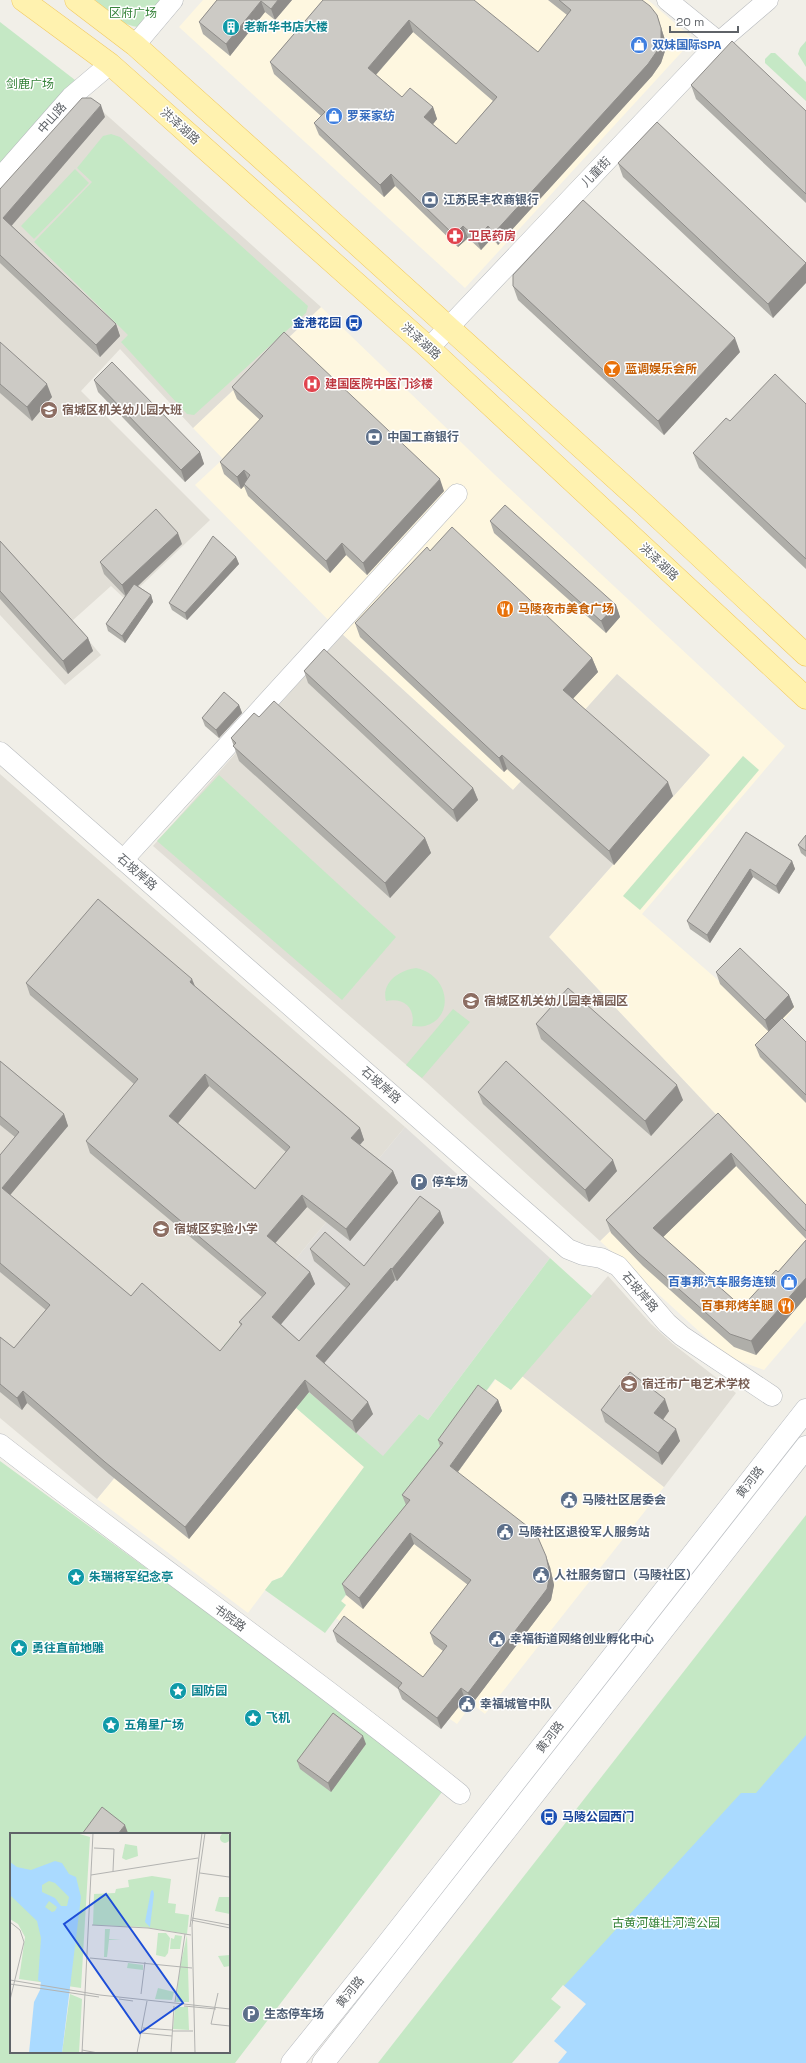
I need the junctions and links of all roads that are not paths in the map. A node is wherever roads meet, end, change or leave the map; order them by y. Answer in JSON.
{"nodes":[{"id":1,"x":23,"y":0,"type":"edge"},
{"id":2,"x":76,"y":0,"type":"edge"},
{"id":3,"x":173,"y":0,"type":"edge"},
{"id":4,"x":667,"y":0,"type":"edge"},
{"id":5,"x":768,"y":0,"type":"edge"},
{"id":6,"x":720,"y":42,"type":"junction"},
{"id":7,"x":135,"y":45,"type":"junction"},
{"id":8,"x":110,"y":64,"type":"junction"},
{"id":9,"x":0,"y":178,"type":"edge"},
{"id":10,"x":449,"y":327,"type":"junction"},
{"id":11,"x":429,"y":348,"type":"junction"},
{"id":12,"x":457,"y":494,"type":"dead end"},
{"id":13,"x":806,"y":655,"type":"edge"},
{"id":14,"x":806,"y":698,"type":"edge"},
{"id":15,"x":0,"y":752,"type":"edge"},
{"id":16,"x":123,"y":860,"type":"junction"},
{"id":17,"x":772,"y":1396,"type":"dead end"},
{"id":18,"x":806,"y":1410,"type":"edge"},
{"id":19,"x":0,"y":1444,"type":"edge"},
{"id":20,"x":806,"y":1447,"type":"edge"},
{"id":21,"x":460,"y":1794,"type":"dead end"},
{"id":22,"x":292,"y":2063,"type":"edge"},
{"id":23,"x":323,"y":2063,"type":"edge"}],
"edges":[{"from":1,"to":8,"type":"main road","name":"洪泽湖路"},
{"from":2,"to":7,"type":"main road"},
{"from":3,"to":7,"type":"street"},
{"from":4,"to":6,"type":"street"},
{"from":5,"to":6,"type":"street","name":"儿童街"},
{"from":6,"to":10,"type":"street","name":"儿童街"},
{"from":7,"to":10,"type":"main road"},
{"from":8,"to":9,"type":"street","name":"中山路"},
{"from":8,"to":11,"type":"main road","name":"洪泽湖路"},
{"from":10,"to":11,"type":"street","name":"儿童街"},
{"from":10,"to":13,"type":"main road"},
{"from":11,"to":14,"type":"main road","name":"洪泽湖路"},
{"from":12,"to":16,"type":"street"},
{"from":15,"to":16,"type":"street","name":"石坡岸路"},
{"from":16,"to":17,"type":"street","name":"石坡岸路"},
{"from":18,"to":22,"type":"main road","name":"黄河路"},
{"from":19,"to":21,"type":"street","name":"书院路"},
{"from":20,"to":23,"type":"main road","name":"黄河路"}]}
